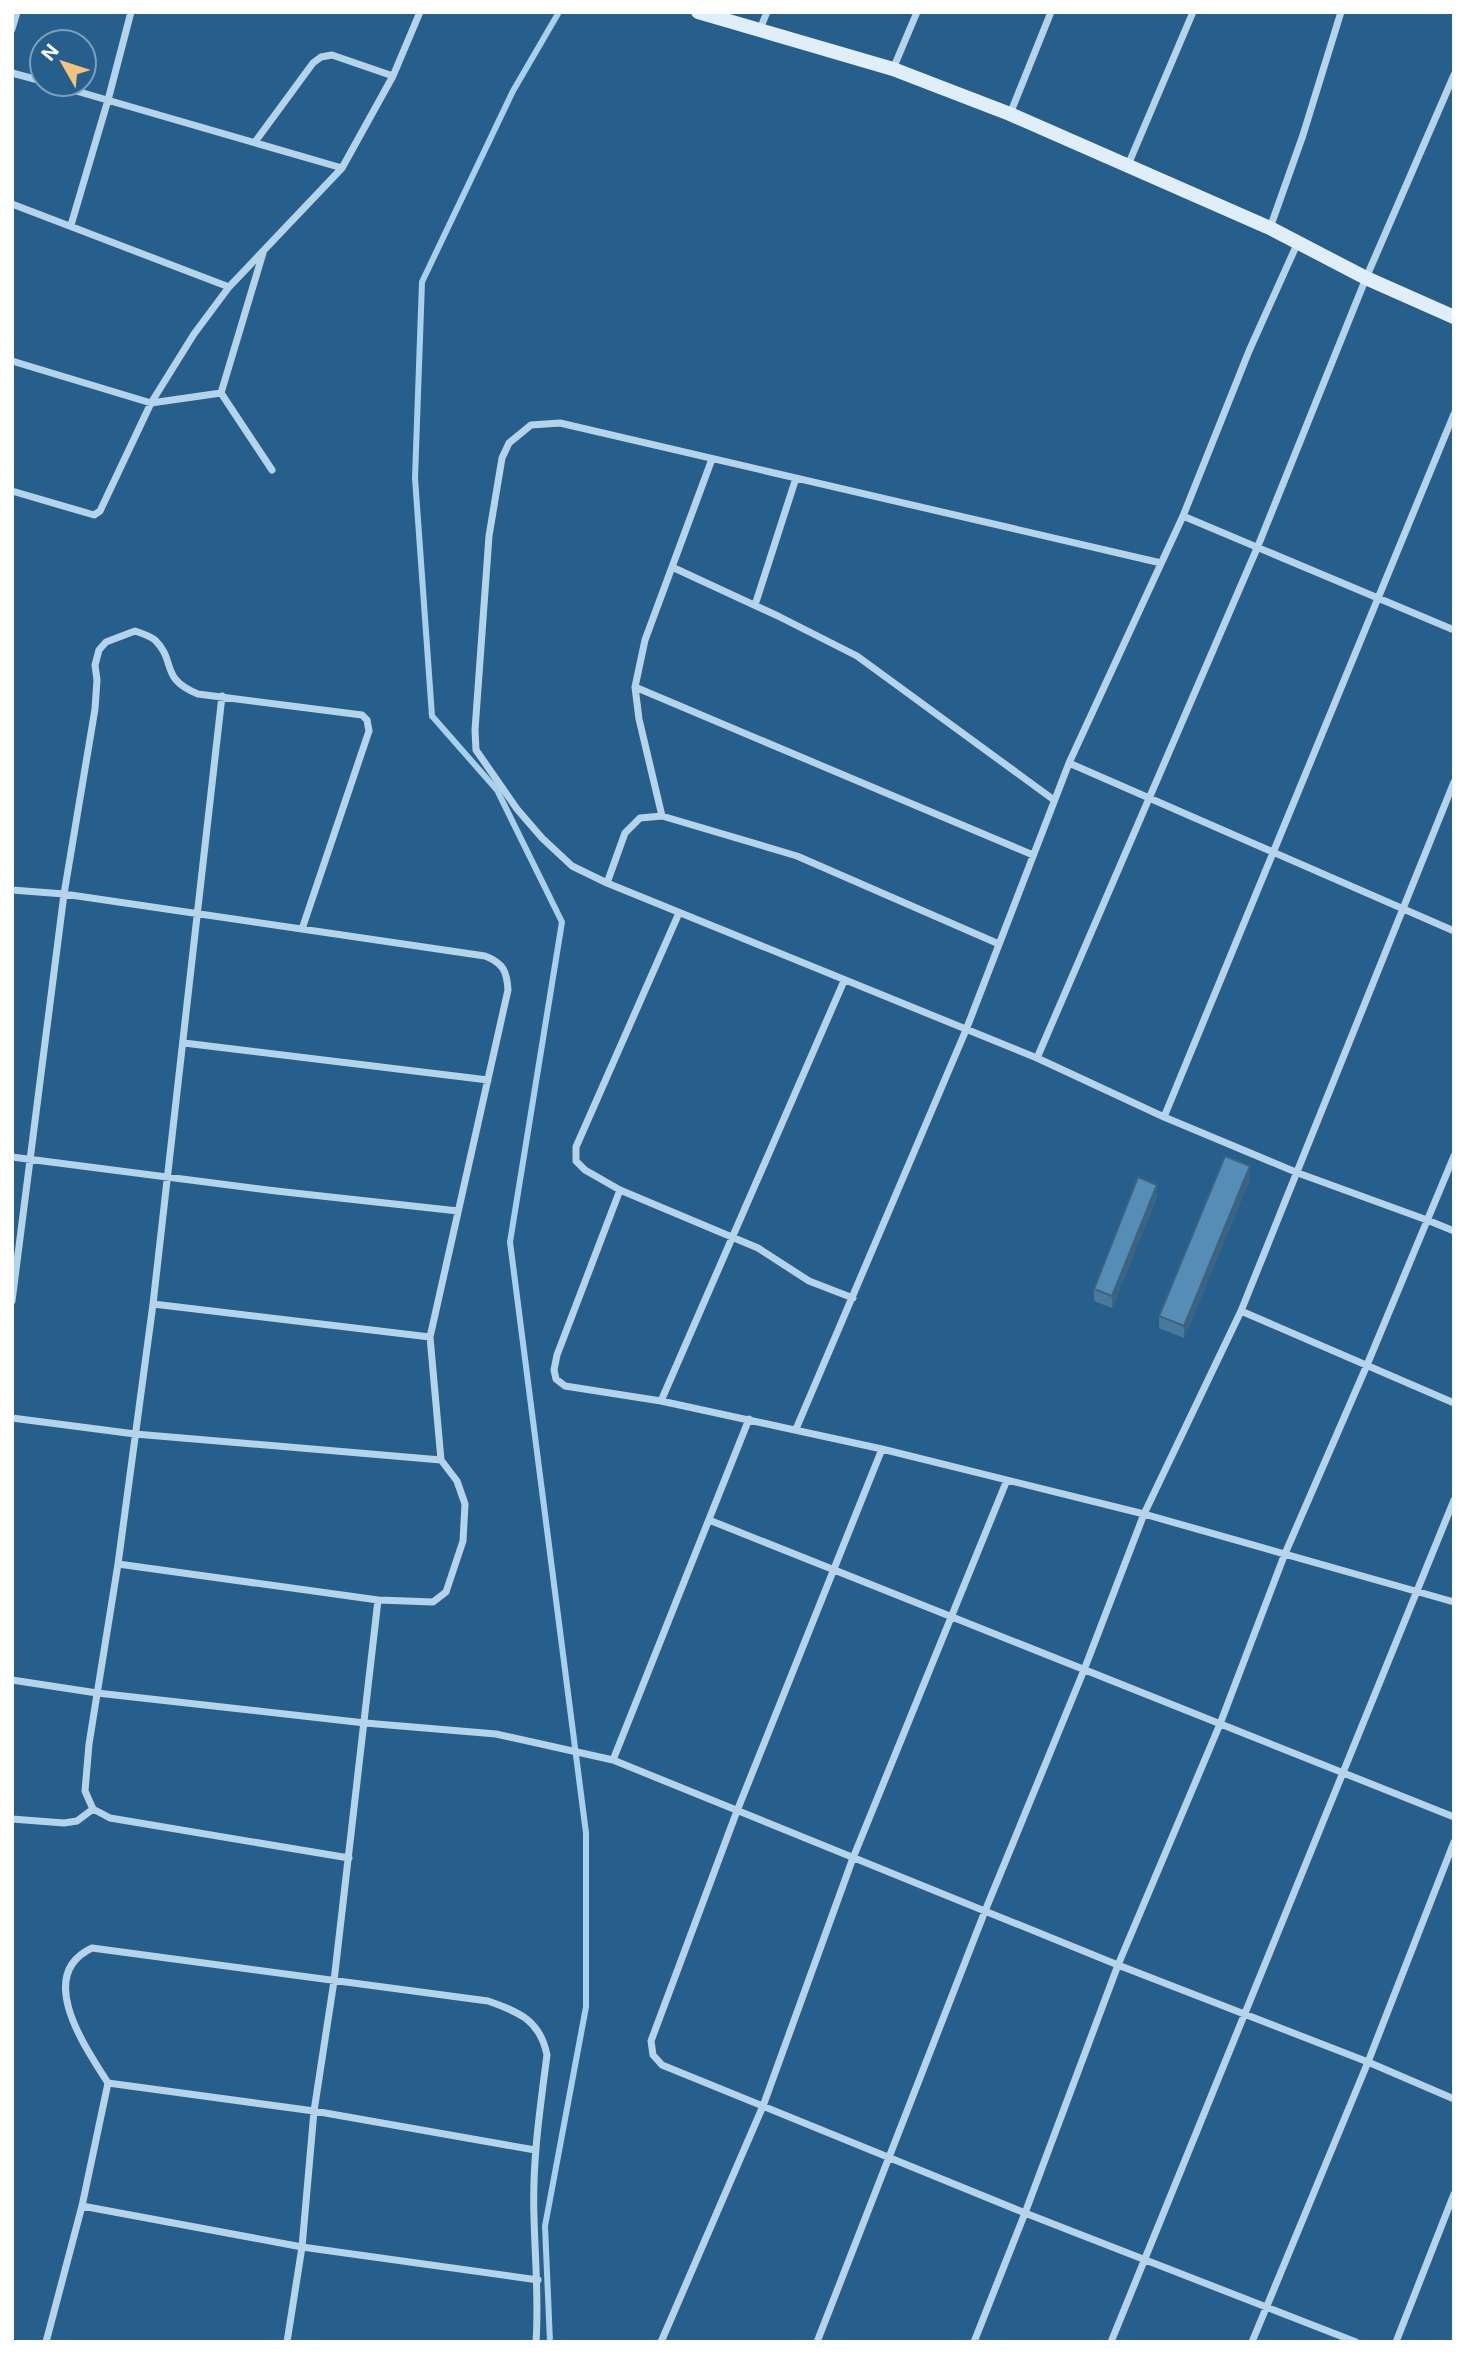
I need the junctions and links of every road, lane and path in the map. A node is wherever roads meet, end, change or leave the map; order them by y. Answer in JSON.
{"nodes":[{"id":1,"x":17,"y":12,"type":"edge"},
{"id":2,"x":131,"y":12,"type":"edge"},
{"id":3,"x":420,"y":12,"type":"edge"},
{"id":4,"x":698,"y":12,"type":"edge"},
{"id":5,"x":767,"y":12,"type":"edge"},
{"id":6,"x":917,"y":12,"type":"edge"},
{"id":7,"x":1051,"y":12,"type":"edge"},
{"id":8,"x":1193,"y":12,"type":"edge"},
{"id":9,"x":1341,"y":12,"type":"edge"},
{"id":10,"x":12,"y":29,"type":"edge"},
{"id":11,"x":760,"y":29,"type":"junction"},
{"id":12,"x":893,"y":69,"type":"junction"},
{"id":13,"x":1454,"y":75,"type":"edge"},
{"id":14,"x":393,"y":76,"type":"junction"},
{"id":15,"x":98,"y":97,"type":"edge"},
{"id":16,"x":108,"y":100,"type":"junction"},
{"id":17,"x":1010,"y":114,"type":"junction"},
{"id":18,"x":255,"y":142,"type":"junction"},
{"id":19,"x":1128,"y":165,"type":"junction"},
{"id":20,"x":342,"y":168,"type":"junction"},
{"id":21,"x":12,"y":204,"type":"edge"},
{"id":22,"x":71,"y":225,"type":"junction"},
{"id":23,"x":1270,"y":228,"type":"junction"},
{"id":24,"x":1298,"y":242,"type":"junction"},
{"id":25,"x":264,"y":249,"type":"junction"},
{"id":26,"x":1366,"y":278,"type":"junction"},
{"id":27,"x":229,"y":287,"type":"junction"},
{"id":28,"x":1454,"y":317,"type":"edge"},
{"id":29,"x":12,"y":361,"type":"edge"},
{"id":30,"x":221,"y":393,"type":"junction"},
{"id":31,"x":151,"y":403,"type":"junction"},
{"id":32,"x":1454,"y":414,"type":"edge"},
{"id":33,"x":712,"y":459,"type":"junction"},
{"id":34,"x":272,"y":470,"type":"dead end"},
{"id":35,"x":796,"y":478,"type":"junction"},
{"id":36,"x":12,"y":491,"type":"edge"},
{"id":37,"x":1183,"y":516,"type":"junction"},
{"id":38,"x":1258,"y":547,"type":"junction"},
{"id":39,"x":1161,"y":563,"type":"junction"},
{"id":40,"x":672,"y":567,"type":"junction"},
{"id":41,"x":1379,"y":597,"type":"junction"},
{"id":42,"x":755,"y":605,"type":"junction"},
{"id":43,"x":1454,"y":630,"type":"edge"},
{"id":44,"x":635,"y":687,"type":"junction"},
{"id":45,"x":222,"y":696,"type":"junction"},
{"id":46,"x":1069,"y":763,"type":"junction"},
{"id":47,"x":1454,"y":782,"type":"edge"},
{"id":48,"x":1148,"y":799,"type":"junction"},
{"id":49,"x":1054,"y":800,"type":"junction"},
{"id":50,"x":662,"y":817,"type":"junction"},
{"id":51,"x":1273,"y":852,"type":"junction"},
{"id":52,"x":1033,"y":855,"type":"junction"},
{"id":53,"x":607,"y":883,"type":"junction"},
{"id":54,"x":12,"y":890,"type":"edge"},
{"id":55,"x":64,"y":894,"type":"junction"},
{"id":56,"x":1401,"y":909,"type":"junction"},
{"id":57,"x":679,"y":912,"type":"junction"},
{"id":58,"x":198,"y":913,"type":"junction"},
{"id":59,"x":302,"y":929,"type":"junction"},
{"id":60,"x":1454,"y":931,"type":"edge"},
{"id":61,"x":999,"y":944,"type":"junction"},
{"id":62,"x":844,"y":981,"type":"junction"},
{"id":63,"x":966,"y":1030,"type":"junction"},
{"id":64,"x":184,"y":1043,"type":"junction"},
{"id":65,"x":1037,"y":1058,"type":"junction"},
{"id":66,"x":488,"y":1080,"type":"junction"},
{"id":67,"x":1164,"y":1117,"type":"junction"},
{"id":68,"x":1454,"y":1156,"type":"edge"},
{"id":69,"x":12,"y":1157,"type":"edge"},
{"id":70,"x":31,"y":1160,"type":"junction"},
{"id":71,"x":1298,"y":1173,"type":"junction"},
{"id":72,"x":167,"y":1177,"type":"junction"},
{"id":73,"x":620,"y":1189,"type":"junction"},
{"id":74,"x":458,"y":1211,"type":"junction"},
{"id":75,"x":1427,"y":1220,"type":"junction"},
{"id":76,"x":1454,"y":1231,"type":"edge"},
{"id":77,"x":732,"y":1237,"type":"junction"},
{"id":78,"x":853,"y":1298,"type":"junction"},
{"id":79,"x":12,"y":1301,"type":"edge"},
{"id":80,"x":153,"y":1304,"type":"junction"},
{"id":81,"x":1241,"y":1311,"type":"junction"},
{"id":82,"x":430,"y":1336,"type":"junction"},
{"id":83,"x":1367,"y":1365,"type":"junction"},
{"id":84,"x":661,"y":1401,"type":"junction"},
{"id":85,"x":1454,"y":1403,"type":"edge"},
{"id":86,"x":12,"y":1418,"type":"edge"},
{"id":87,"x":749,"y":1419,"type":"junction"},
{"id":88,"x":796,"y":1429,"type":"junction"},
{"id":89,"x":135,"y":1434,"type":"junction"},
{"id":90,"x":881,"y":1449,"type":"junction"},
{"id":91,"x":441,"y":1460,"type":"junction"},
{"id":92,"x":1007,"y":1480,"type":"junction"},
{"id":93,"x":1454,"y":1500,"type":"edge"},
{"id":94,"x":1144,"y":1514,"type":"junction"},
{"id":95,"x":709,"y":1520,"type":"junction"},
{"id":96,"x":1284,"y":1556,"type":"junction"},
{"id":97,"x":118,"y":1564,"type":"junction"},
{"id":98,"x":833,"y":1569,"type":"junction"},
{"id":99,"x":1417,"y":1593,"type":"junction"},
{"id":100,"x":378,"y":1600,"type":"junction"},
{"id":101,"x":1454,"y":1602,"type":"edge"},
{"id":102,"x":953,"y":1617,"type":"junction"},
{"id":103,"x":1084,"y":1670,"type":"junction"},
{"id":104,"x":12,"y":1680,"type":"edge"},
{"id":105,"x":97,"y":1693,"type":"junction"},
{"id":106,"x":365,"y":1723,"type":"junction"},
{"id":107,"x":1220,"y":1724,"type":"junction"},
{"id":108,"x":613,"y":1760,"type":"junction"},
{"id":109,"x":1342,"y":1774,"type":"junction"},
{"id":110,"x":93,"y":1809,"type":"junction"},
{"id":111,"x":737,"y":1811,"type":"junction"},
{"id":112,"x":1454,"y":1816,"type":"edge"},
{"id":113,"x":12,"y":1819,"type":"edge"},
{"id":114,"x":1454,"y":1842,"type":"edge"},
{"id":115,"x":349,"y":1858,"type":"junction"},
{"id":116,"x":853,"y":1858,"type":"junction"},
{"id":117,"x":985,"y":1911,"type":"junction"},
{"id":118,"x":1118,"y":1965,"type":"junction"},
{"id":119,"x":334,"y":1981,"type":"junction"},
{"id":120,"x":1244,"y":2015,"type":"junction"},
{"id":121,"x":1368,"y":2062,"type":"junction"},
{"id":122,"x":108,"y":2083,"type":"junction"},
{"id":123,"x":1454,"y":2099,"type":"edge"},
{"id":124,"x":763,"y":2106,"type":"junction"},
{"id":125,"x":314,"y":2111,"type":"junction"},
{"id":126,"x":535,"y":2150,"type":"junction"},
{"id":127,"x":891,"y":2156,"type":"junction"},
{"id":128,"x":1454,"y":2194,"type":"edge"},
{"id":129,"x":82,"y":2206,"type":"junction"},
{"id":130,"x":1025,"y":2213,"type":"junction"},
{"id":131,"x":302,"y":2247,"type":"junction"},
{"id":132,"x":1146,"y":2259,"type":"junction"},
{"id":133,"x":538,"y":2280,"type":"junction"},
{"id":134,"x":1266,"y":2307,"type":"junction"},
{"id":135,"x":48,"y":2342,"type":"edge"},
{"id":136,"x":287,"y":2342,"type":"edge"},
{"id":137,"x":536,"y":2342,"type":"edge"},
{"id":138,"x":661,"y":2342,"type":"edge"},
{"id":139,"x":817,"y":2342,"type":"edge"},
{"id":140,"x":974,"y":2342,"type":"edge"},
{"id":141,"x":1111,"y":2342,"type":"edge"},
{"id":142,"x":1252,"y":2342,"type":"edge"},
{"id":143,"x":1356,"y":2342,"type":"edge"},
{"id":144,"x":1396,"y":2342,"type":"edge"}],
"edges":[{"from":1,"to":10,"type":"street"},
{"from":2,"to":16,"type":"street"},
{"from":3,"to":14,"type":"street"},
{"from":4,"to":11,"type":"street"},
{"from":5,"to":11,"type":"street"},
{"from":6,"to":12,"type":"street"},
{"from":7,"to":17,"type":"street"},
{"from":8,"to":19,"type":"street"},
{"from":9,"to":23,"type":"street"},
{"from":11,"to":12,"type":"street"},
{"from":12,"to":17,"type":"street"},
{"from":13,"to":26,"type":"street"},
{"from":14,"to":18,"type":"street"},
{"from":14,"to":20,"type":"street"},
{"from":15,"to":16,"type":"street"},
{"from":16,"to":18,"type":"street"},
{"from":16,"to":22,"type":"street"},
{"from":17,"to":19,"type":"street"},
{"from":18,"to":20,"type":"street"},
{"from":19,"to":23,"type":"street"},
{"from":20,"to":25,"type":"street"},
{"from":21,"to":22,"type":"street"},
{"from":22,"to":27,"type":"street"},
{"from":23,"to":24,"type":"street"},
{"from":24,"to":26,"type":"street"},
{"from":24,"to":37,"type":"street"},
{"from":25,"to":27,"type":"street"},
{"from":25,"to":30,"type":"street"},
{"from":26,"to":28,"type":"street"},
{"from":26,"to":38,"type":"street"},
{"from":27,"to":31,"type":"street"},
{"from":29,"to":31,"type":"street"},
{"from":30,"to":31,"type":"street"},
{"from":30,"to":34,"type":"street"},
{"from":31,"to":36,"type":"street"},
{"from":32,"to":41,"type":"street"},
{"from":33,"to":35,"type":"street"},
{"from":33,"to":40,"type":"street"},
{"from":33,"to":53,"type":"street"},
{"from":35,"to":39,"type":"street"},
{"from":35,"to":42,"type":"street"},
{"from":37,"to":38,"type":"street"},
{"from":37,"to":39,"type":"street"},
{"from":38,"to":41,"type":"street"},
{"from":38,"to":48,"type":"street"},
{"from":39,"to":46,"type":"street"},
{"from":40,"to":42,"type":"street"},
{"from":40,"to":44,"type":"street"},
{"from":41,"to":43,"type":"street"},
{"from":41,"to":51,"type":"street"},
{"from":42,"to":49,"type":"street"},
{"from":44,"to":50,"type":"street"},
{"from":44,"to":52,"type":"street"},
{"from":45,"to":55,"type":"street"},
{"from":45,"to":58,"type":"street"},
{"from":45,"to":59,"type":"street"},
{"from":46,"to":48,"type":"street"},
{"from":46,"to":49,"type":"street"},
{"from":47,"to":56,"type":"street"},
{"from":48,"to":51,"type":"street"},
{"from":48,"to":65,"type":"street"},
{"from":49,"to":52,"type":"street"},
{"from":50,"to":53,"type":"street"},
{"from":50,"to":61,"type":"street"},
{"from":51,"to":56,"type":"street"},
{"from":51,"to":67,"type":"street"},
{"from":52,"to":61,"type":"street"},
{"from":53,"to":57,"type":"street"},
{"from":54,"to":55,"type":"street"},
{"from":55,"to":58,"type":"street"},
{"from":55,"to":70,"type":"street"},
{"from":56,"to":60,"type":"street"},
{"from":56,"to":71,"type":"street"},
{"from":57,"to":62,"type":"street"},
{"from":57,"to":73,"type":"street"},
{"from":58,"to":59,"type":"street"},
{"from":58,"to":64,"type":"street"},
{"from":59,"to":66,"type":"street"},
{"from":61,"to":63,"type":"street"},
{"from":62,"to":63,"type":"street"},
{"from":62,"to":77,"type":"street"},
{"from":63,"to":65,"type":"street"},
{"from":63,"to":78,"type":"street"},
{"from":64,"to":66,"type":"street"},
{"from":64,"to":72,"type":"street"},
{"from":65,"to":67,"type":"street"},
{"from":66,"to":74,"type":"street"},
{"from":67,"to":71,"type":"street"},
{"from":68,"to":75,"type":"street"},
{"from":69,"to":70,"type":"street"},
{"from":70,"to":72,"type":"street"},
{"from":70,"to":79,"type":"street"},
{"from":71,"to":75,"type":"street"},
{"from":71,"to":81,"type":"street"},
{"from":72,"to":74,"type":"street"},
{"from":72,"to":80,"type":"street"},
{"from":73,"to":77,"type":"street"},
{"from":73,"to":84,"type":"street"},
{"from":74,"to":82,"type":"street"},
{"from":75,"to":76,"type":"street"},
{"from":75,"to":83,"type":"street"},
{"from":77,"to":78,"type":"street"},
{"from":77,"to":84,"type":"street"},
{"from":78,"to":88,"type":"street"},
{"from":80,"to":82,"type":"street"},
{"from":80,"to":89,"type":"street"},
{"from":81,"to":83,"type":"street"},
{"from":81,"to":94,"type":"street"},
{"from":82,"to":91,"type":"street"},
{"from":83,"to":85,"type":"street"},
{"from":83,"to":96,"type":"street"},
{"from":84,"to":87,"type":"street"},
{"from":86,"to":89,"type":"street"},
{"from":87,"to":88,"type":"street"},
{"from":87,"to":95,"type":"street"},
{"from":88,"to":90,"type":"street"},
{"from":89,"to":91,"type":"street"},
{"from":89,"to":97,"type":"street"},
{"from":90,"to":92,"type":"street"},
{"from":90,"to":98,"type":"street"},
{"from":91,"to":100,"type":"street"},
{"from":92,"to":94,"type":"street"},
{"from":92,"to":102,"type":"street"},
{"from":93,"to":99,"type":"street"},
{"from":94,"to":96,"type":"street"},
{"from":94,"to":103,"type":"street"},
{"from":95,"to":98,"type":"street"},
{"from":95,"to":108,"type":"street"},
{"from":96,"to":99,"type":"street"},
{"from":96,"to":107,"type":"street"},
{"from":97,"to":100,"type":"street"},
{"from":97,"to":105,"type":"street"},
{"from":98,"to":102,"type":"street"},
{"from":98,"to":111,"type":"street"},
{"from":99,"to":101,"type":"street"},
{"from":99,"to":109,"type":"street"},
{"from":100,"to":106,"type":"street"},
{"from":102,"to":103,"type":"street"},
{"from":102,"to":116,"type":"street"},
{"from":103,"to":107,"type":"street"},
{"from":103,"to":117,"type":"street"},
{"from":104,"to":105,"type":"street"},
{"from":105,"to":106,"type":"street"},
{"from":105,"to":110,"type":"street"},
{"from":106,"to":108,"type":"street"},
{"from":106,"to":115,"type":"street"},
{"from":107,"to":109,"type":"street"},
{"from":107,"to":118,"type":"street"},
{"from":108,"to":111,"type":"street"},
{"from":109,"to":112,"type":"street"},
{"from":109,"to":120,"type":"street"},
{"from":110,"to":113,"type":"street"},
{"from":110,"to":115,"type":"street"},
{"from":111,"to":116,"type":"street"},
{"from":111,"to":124,"type":"street"},
{"from":114,"to":121,"type":"street"},
{"from":115,"to":119,"type":"street"},
{"from":116,"to":117,"type":"street"},
{"from":116,"to":124,"type":"street"},
{"from":117,"to":118,"type":"street"},
{"from":117,"to":127,"type":"street"},
{"from":118,"to":120,"type":"street"},
{"from":118,"to":130,"type":"street"},
{"from":119,"to":122,"type":"street"},
{"from":119,"to":125,"type":"street"},
{"from":119,"to":126,"type":"street"},
{"from":120,"to":121,"type":"street"},
{"from":120,"to":132,"type":"street"},
{"from":121,"to":123,"type":"street"},
{"from":121,"to":134,"type":"street"},
{"from":122,"to":125,"type":"street"},
{"from":122,"to":129,"type":"street"},
{"from":124,"to":127,"type":"street"},
{"from":124,"to":138,"type":"street"},
{"from":125,"to":126,"type":"street"},
{"from":125,"to":131,"type":"street"},
{"from":126,"to":133,"type":"street"},
{"from":127,"to":130,"type":"street"},
{"from":127,"to":139,"type":"street"},
{"from":128,"to":144,"type":"street"},
{"from":129,"to":131,"type":"street"},
{"from":129,"to":135,"type":"street"},
{"from":130,"to":132,"type":"street"},
{"from":130,"to":140,"type":"street"},
{"from":131,"to":133,"type":"street"},
{"from":131,"to":136,"type":"street"},
{"from":132,"to":134,"type":"street"},
{"from":132,"to":141,"type":"street"},
{"from":133,"to":137,"type":"street"},
{"from":134,"to":142,"type":"street"},
{"from":134,"to":143,"type":"street"}]}
